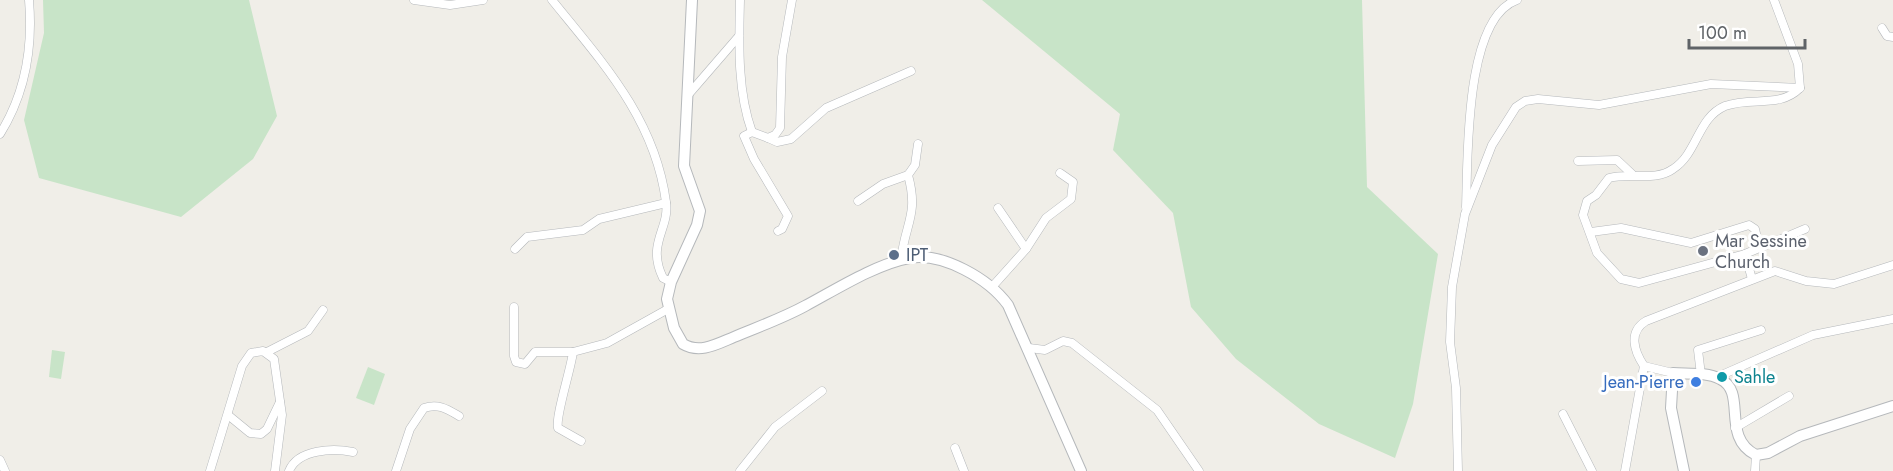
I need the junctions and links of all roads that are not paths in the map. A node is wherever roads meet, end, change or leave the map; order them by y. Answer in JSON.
{"nodes":[{"id":1,"x":29,"y":0,"type":"edge"},
{"id":2,"x":414,"y":0,"type":"edge"},
{"id":3,"x":483,"y":0,"type":"edge"},
{"id":4,"x":552,"y":0,"type":"edge"},
{"id":5,"x":692,"y":0,"type":"edge"},
{"id":6,"x":740,"y":0,"type":"edge"},
{"id":7,"x":792,"y":0,"type":"edge"},
{"id":8,"x":1517,"y":0,"type":"edge"},
{"id":9,"x":1774,"y":0,"type":"edge"},
{"id":10,"x":1882,"y":28,"type":"dead end"},
{"id":11,"x":739,"y":36,"type":"junction"},
{"id":12,"x":1893,"y":37,"type":"edge"},
{"id":13,"x":911,"y":71,"type":"dead end"},
{"id":14,"x":1800,"y":88,"type":"junction"},
{"id":15,"x":688,"y":95,"type":"junction"},
{"id":16,"x":752,"y":132,"type":"junction"},
{"id":17,"x":0,"y":134,"type":"edge"},
{"id":18,"x":768,"y":138,"type":"junction"},
{"id":19,"x":918,"y":144,"type":"dead end"},
{"id":20,"x":1578,"y":160,"type":"dead end"},
{"id":21,"x":1060,"y":173,"type":"dead end"},
{"id":22,"x":908,"y":175,"type":"junction"},
{"id":23,"x":1633,"y":175,"type":"junction"},
{"id":24,"x":858,"y":201,"type":"dead end"},
{"id":25,"x":666,"y":203,"type":"junction"},
{"id":26,"x":998,"y":208,"type":"dead end"},
{"id":27,"x":1465,"y":214,"type":"junction"},
{"id":28,"x":1805,"y":230,"type":"dead end"},
{"id":29,"x":778,"y":231,"type":"dead end"},
{"id":30,"x":1591,"y":232,"type":"junction"},
{"id":31,"x":1759,"y":247,"type":"junction"},
{"id":32,"x":515,"y":249,"type":"dead end"},
{"id":33,"x":1026,"y":249,"type":"junction"},
{"id":34,"x":1745,"y":254,"type":"junction"},
{"id":35,"x":901,"y":260,"type":"junction"},
{"id":36,"x":1893,"y":265,"type":"edge"},
{"id":37,"x":1752,"y":279,"type":"junction"},
{"id":38,"x":671,"y":282,"type":"junction"},
{"id":39,"x":992,"y":286,"type":"junction"},
{"id":40,"x":514,"y":307,"type":"dead end"},
{"id":41,"x":668,"y":309,"type":"junction"},
{"id":42,"x":323,"y":310,"type":"dead end"},
{"id":43,"x":1893,"y":319,"type":"edge"},
{"id":44,"x":1761,"y":330,"type":"dead end"},
{"id":45,"x":1029,"y":348,"type":"junction"},
{"id":46,"x":267,"y":352,"type":"junction"},
{"id":47,"x":573,"y":352,"type":"junction"},
{"id":48,"x":1644,"y":366,"type":"junction"},
{"id":49,"x":1673,"y":373,"type":"junction"},
{"id":50,"x":1701,"y":375,"type":"junction"},
{"id":51,"x":1717,"y":377,"type":"junction"},
{"id":52,"x":822,"y":392,"type":"dead end"},
{"id":53,"x":1789,"y":396,"type":"dead end"},
{"id":54,"x":280,"y":402,"type":"junction"},
{"id":55,"x":1893,"y":406,"type":"edge"},
{"id":56,"x":1563,"y":414,"type":"dead end"},
{"id":57,"x":228,"y":415,"type":"junction"},
{"id":58,"x":459,"y":416,"type":"dead end"},
{"id":59,"x":1736,"y":428,"type":"junction"},
{"id":60,"x":581,"y":441,"type":"dead end"},
{"id":61,"x":955,"y":448,"type":"dead end"},
{"id":62,"x":353,"y":452,"type":"dead end"},
{"id":63,"x":1756,"y":455,"type":"junction"},
{"id":64,"x":0,"y":460,"type":"edge"},
{"id":65,"x":5,"y":471,"type":"edge"},
{"id":66,"x":210,"y":471,"type":"edge"},
{"id":67,"x":275,"y":471,"type":"edge"},
{"id":68,"x":289,"y":471,"type":"edge"},
{"id":69,"x":396,"y":471,"type":"edge"},
{"id":70,"x":740,"y":471,"type":"edge"},
{"id":71,"x":964,"y":471,"type":"edge"},
{"id":72,"x":1081,"y":471,"type":"edge"},
{"id":73,"x":1199,"y":471,"type":"edge"},
{"id":74,"x":1458,"y":471,"type":"edge"},
{"id":75,"x":1592,"y":471,"type":"edge"},
{"id":76,"x":1625,"y":471,"type":"edge"},
{"id":77,"x":1684,"y":471,"type":"edge"},
{"id":78,"x":1755,"y":471,"type":"edge"}],
"edges":[{"from":1,"to":17,"type":"street"},
{"from":2,"to":3,"type":"street"},
{"from":4,"to":25,"type":"street"},
{"from":5,"to":15,"type":"street"},
{"from":6,"to":11,"type":"street"},
{"from":7,"to":18,"type":"street"},
{"from":8,"to":27,"type":"street"},
{"from":9,"to":14,"type":"street"},
{"from":10,"to":12,"type":"street"},
{"from":11,"to":15,"type":"street"},
{"from":11,"to":16,"type":"street"},
{"from":13,"to":18,"type":"street"},
{"from":14,"to":23,"type":"street"},
{"from":14,"to":27,"type":"street"},
{"from":15,"to":38,"type":"street"},
{"from":16,"to":18,"type":"street"},
{"from":16,"to":29,"type":"street"},
{"from":19,"to":22,"type":"street"},
{"from":20,"to":23,"type":"street"},
{"from":21,"to":33,"type":"street"},
{"from":22,"to":24,"type":"street"},
{"from":22,"to":35,"type":"street"},
{"from":23,"to":30,"type":"street"},
{"from":25,"to":32,"type":"street"},
{"from":25,"to":38,"type":"street"},
{"from":26,"to":33,"type":"street"},
{"from":27,"to":74,"type":"street"},
{"from":28,"to":31,"type":"street"},
{"from":30,"to":31,"type":"street"},
{"from":30,"to":34,"type":"street"},
{"from":31,"to":34,"type":"street"},
{"from":33,"to":39,"type":"street"},
{"from":34,"to":37,"type":"street"},
{"from":35,"to":39,"type":"street"},
{"from":35,"to":41,"type":"street"},
{"from":36,"to":37,"type":"street"},
{"from":37,"to":48,"type":"street"},
{"from":38,"to":41,"type":"street"},
{"from":39,"to":45,"type":"street"},
{"from":40,"to":47,"type":"street"},
{"from":41,"to":47,"type":"street"},
{"from":42,"to":46,"type":"street"},
{"from":43,"to":51,"type":"street"},
{"from":44,"to":50,"type":"street"},
{"from":45,"to":72,"type":"street"},
{"from":45,"to":73,"type":"street"},
{"from":46,"to":54,"type":"street"},
{"from":46,"to":57,"type":"street"},
{"from":47,"to":60,"type":"street"},
{"from":48,"to":49,"type":"street"},
{"from":48,"to":76,"type":"street"},
{"from":49,"to":50,"type":"street"},
{"from":49,"to":77,"type":"street"},
{"from":50,"to":51,"type":"street"},
{"from":51,"to":59,"type":"street"},
{"from":52,"to":70,"type":"street"},
{"from":53,"to":59,"type":"street"},
{"from":54,"to":57,"type":"street"},
{"from":54,"to":67,"type":"street"},
{"from":55,"to":63,"type":"street"},
{"from":56,"to":75,"type":"street"},
{"from":57,"to":66,"type":"street"},
{"from":58,"to":69,"type":"street"},
{"from":59,"to":63,"type":"street"},
{"from":61,"to":71,"type":"street"},
{"from":62,"to":68,"type":"street"},
{"from":63,"to":78,"type":"street"},
{"from":64,"to":65,"type":"street"}]}
